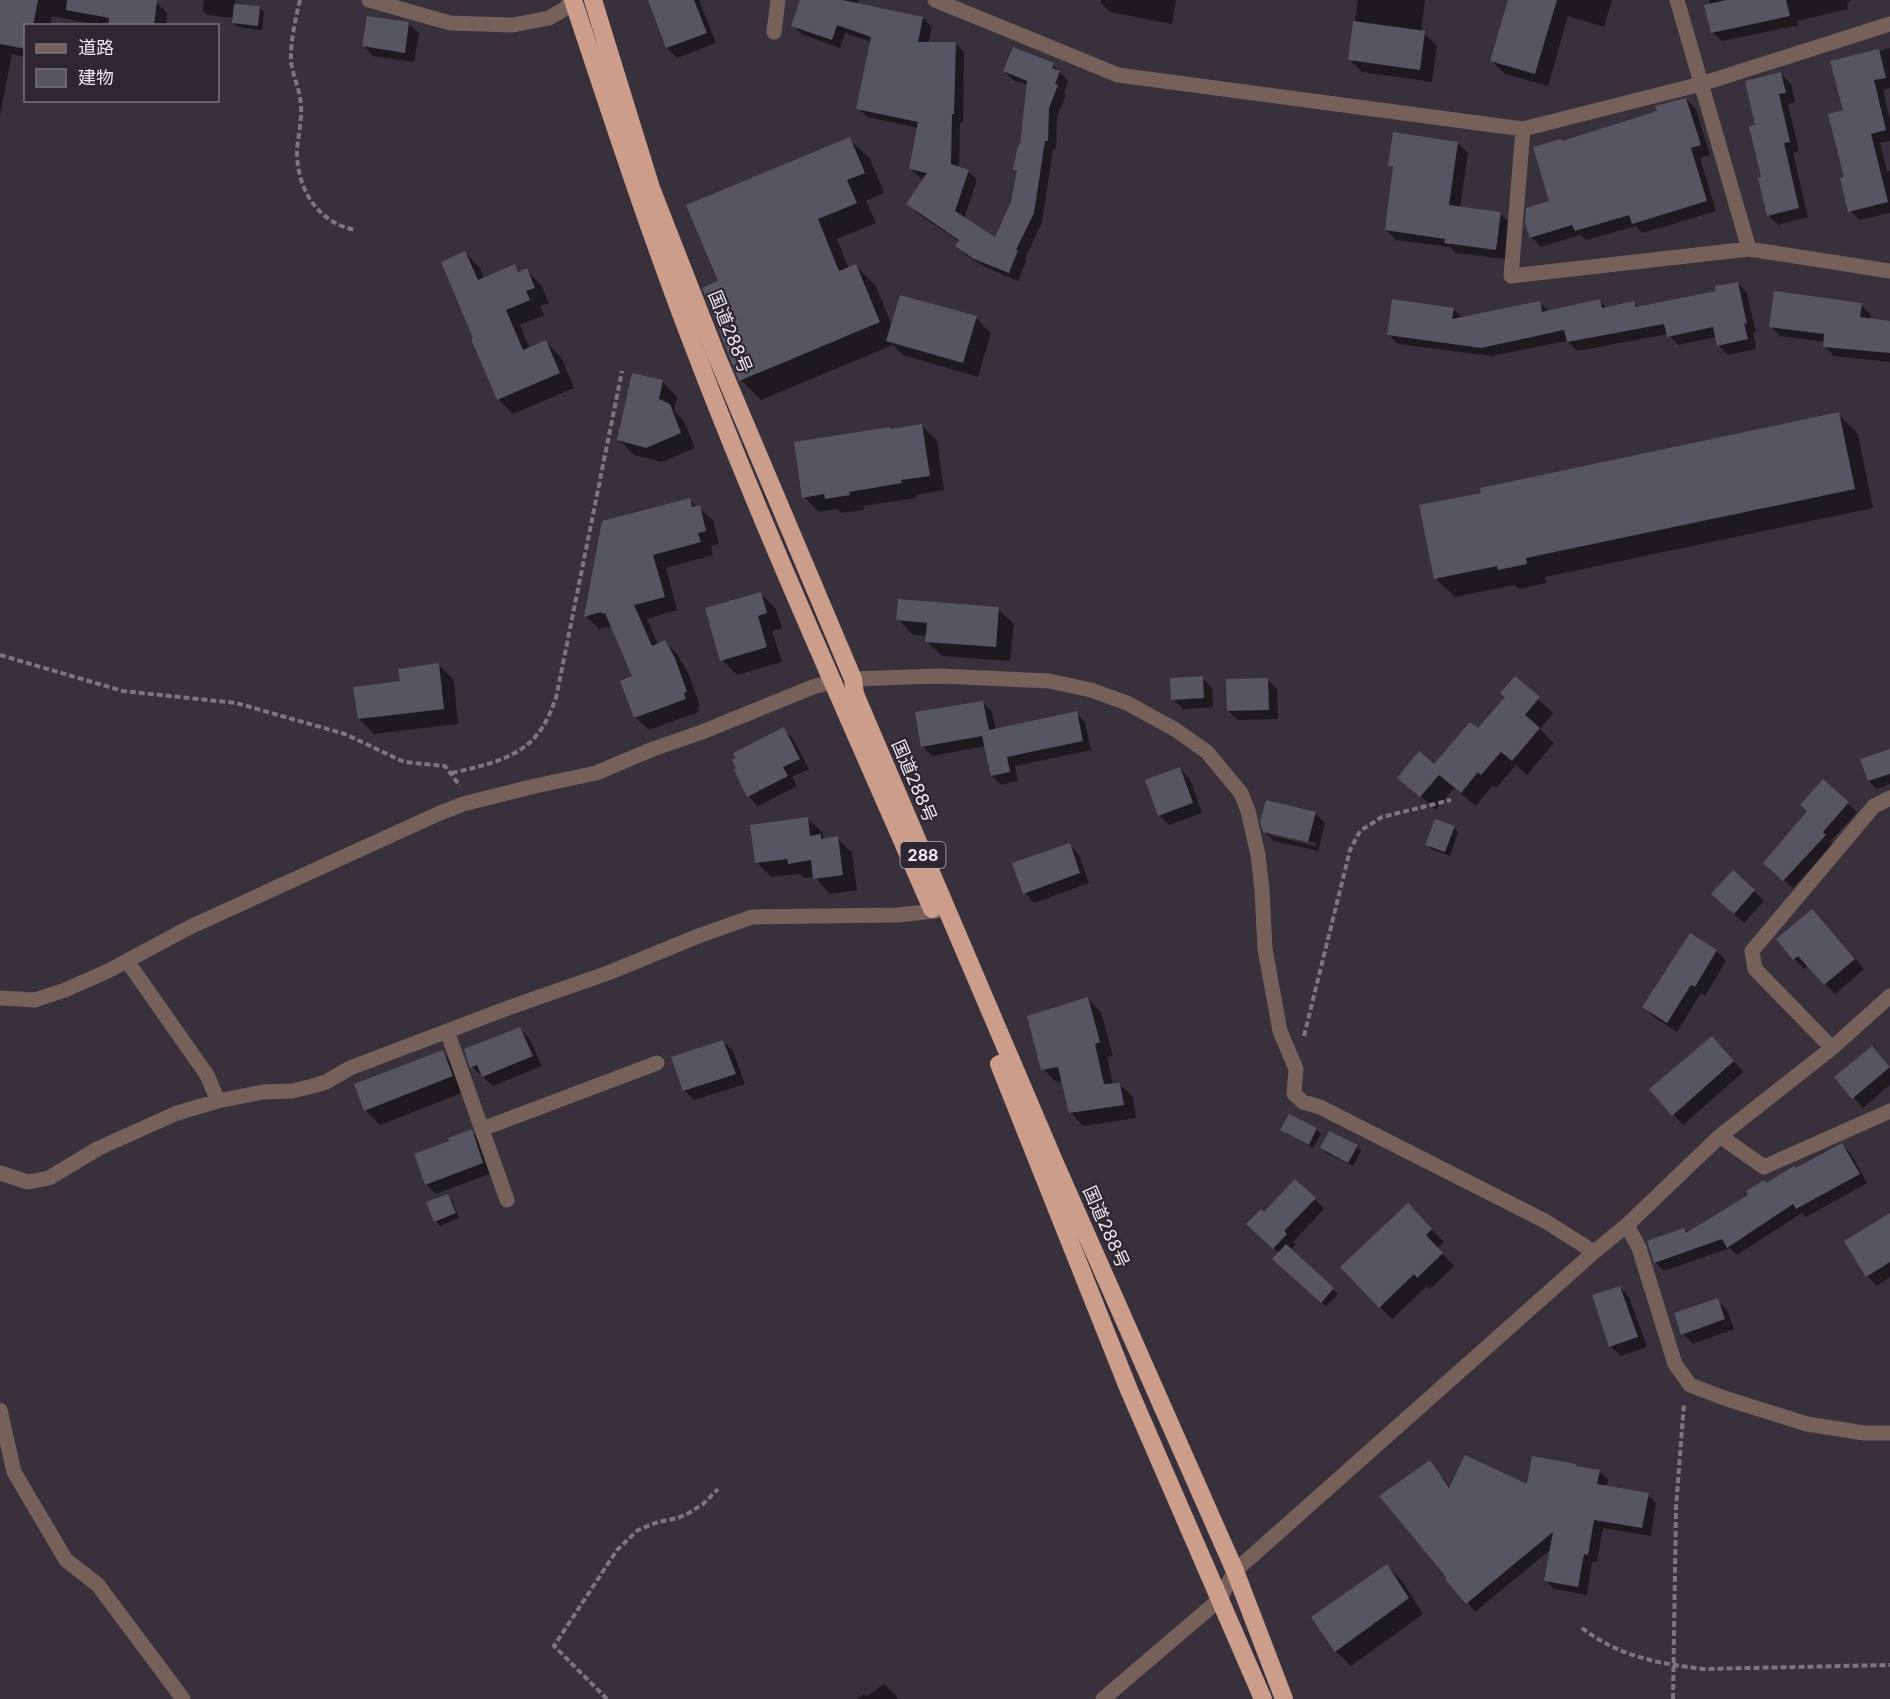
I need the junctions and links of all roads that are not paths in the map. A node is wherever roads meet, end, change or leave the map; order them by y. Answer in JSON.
{"nodes":[{"id":1,"x":369,"y":0,"type":"edge"},
{"id":2,"x":572,"y":0,"type":"edge"},
{"id":3,"x":593,"y":0,"type":"edge"},
{"id":4,"x":778,"y":0,"type":"edge"},
{"id":5,"x":935,"y":0,"type":"edge"},
{"id":6,"x":1677,"y":0,"type":"edge"},
{"id":7,"x":960,"y":5,"type":"edge"},
{"id":8,"x":1890,"y":24,"type":"edge"},
{"id":9,"x":774,"y":32,"type":"dead end"},
{"id":10,"x":1701,"y":84,"type":"junction"},
{"id":11,"x":1523,"y":129,"type":"junction"},
{"id":12,"x":1749,"y":249,"type":"junction"},
{"id":13,"x":1890,"y":271,"type":"edge"},
{"id":14,"x":853,"y":679,"type":"junction"},
{"id":15,"x":834,"y":681,"type":"junction"},
{"id":16,"x":1890,"y":798,"type":"edge"},
{"id":17,"x":940,"y":911,"type":"junction"},
{"id":18,"x":127,"y":961,"type":"junction"},
{"id":19,"x":1890,"y":996,"type":"edge"},
{"id":20,"x":0,"y":998,"type":"edge"},
{"id":21,"x":447,"y":1031,"type":"junction"},
{"id":22,"x":1832,"y":1048,"type":"junction"},
{"id":23,"x":657,"y":1063,"type":"dead end"},
{"id":24,"x":218,"y":1101,"type":"junction"},
{"id":25,"x":1890,"y":1111,"type":"edge"},
{"id":26,"x":482,"y":1129,"type":"junction"},
{"id":27,"x":1720,"y":1136,"type":"junction"},
{"id":28,"x":0,"y":1173,"type":"edge"},
{"id":29,"x":507,"y":1200,"type":"dead end"},
{"id":30,"x":1627,"y":1225,"type":"junction"},
{"id":31,"x":1594,"y":1252,"type":"junction"},
{"id":32,"x":0,"y":1410,"type":"edge"},
{"id":33,"x":1890,"y":1433,"type":"edge"},
{"id":34,"x":1235,"y":1571,"type":"junction"},
{"id":35,"x":1219,"y":1600,"type":"junction"},
{"id":36,"x":183,"y":1699,"type":"edge"},
{"id":37,"x":1103,"y":1699,"type":"edge"},
{"id":38,"x":1263,"y":1699,"type":"edge"},
{"id":39,"x":1284,"y":1699,"type":"edge"}],
"edges":[{"from":1,"to":2,"type":"street"},
{"from":2,"to":15,"type":"highway","name":"国道288号","number":"288"},
{"from":3,"to":14,"type":"highway","name":"国道288号","number":"288"},
{"from":4,"to":9,"type":"street"},
{"from":5,"to":7,"type":"street"},
{"from":6,"to":10,"type":"street"},
{"from":7,"to":11,"type":"street"},
{"from":8,"to":10,"type":"street"},
{"from":10,"to":11,"type":"street"},
{"from":10,"to":12,"type":"street"},
{"from":11,"to":12,"type":"street"},
{"from":12,"to":13,"type":"street"},
{"from":14,"to":17,"type":"highway","name":"国道288号","number":"288"},
{"from":14,"to":31,"type":"street"},
{"from":15,"to":17,"type":"highway","name":"国道288号","number":"288"},
{"from":15,"to":18,"type":"street"},
{"from":16,"to":22,"type":"street"},
{"from":17,"to":21,"type":"street"},
{"from":17,"to":34,"type":"highway","name":"国道288号","number":"288"},
{"from":17,"to":35,"type":"highway","name":"国道288号","number":"288"},
{"from":18,"to":20,"type":"street"},
{"from":18,"to":24,"type":"street"},
{"from":19,"to":22,"type":"street"},
{"from":21,"to":24,"type":"street"},
{"from":21,"to":26,"type":"street"},
{"from":22,"to":27,"type":"street"},
{"from":23,"to":26,"type":"street"},
{"from":24,"to":28,"type":"street"},
{"from":25,"to":27,"type":"street"},
{"from":26,"to":29,"type":"street"},
{"from":27,"to":30,"type":"street"},
{"from":30,"to":31,"type":"street"},
{"from":30,"to":33,"type":"street"},
{"from":31,"to":34,"type":"street"},
{"from":32,"to":36,"type":"street"},
{"from":34,"to":35,"type":"street"},
{"from":34,"to":39,"type":"highway","name":"国道288号","number":"288"},
{"from":35,"to":37,"type":"street"},
{"from":35,"to":38,"type":"highway","name":"国道288号","number":"288"}]}
